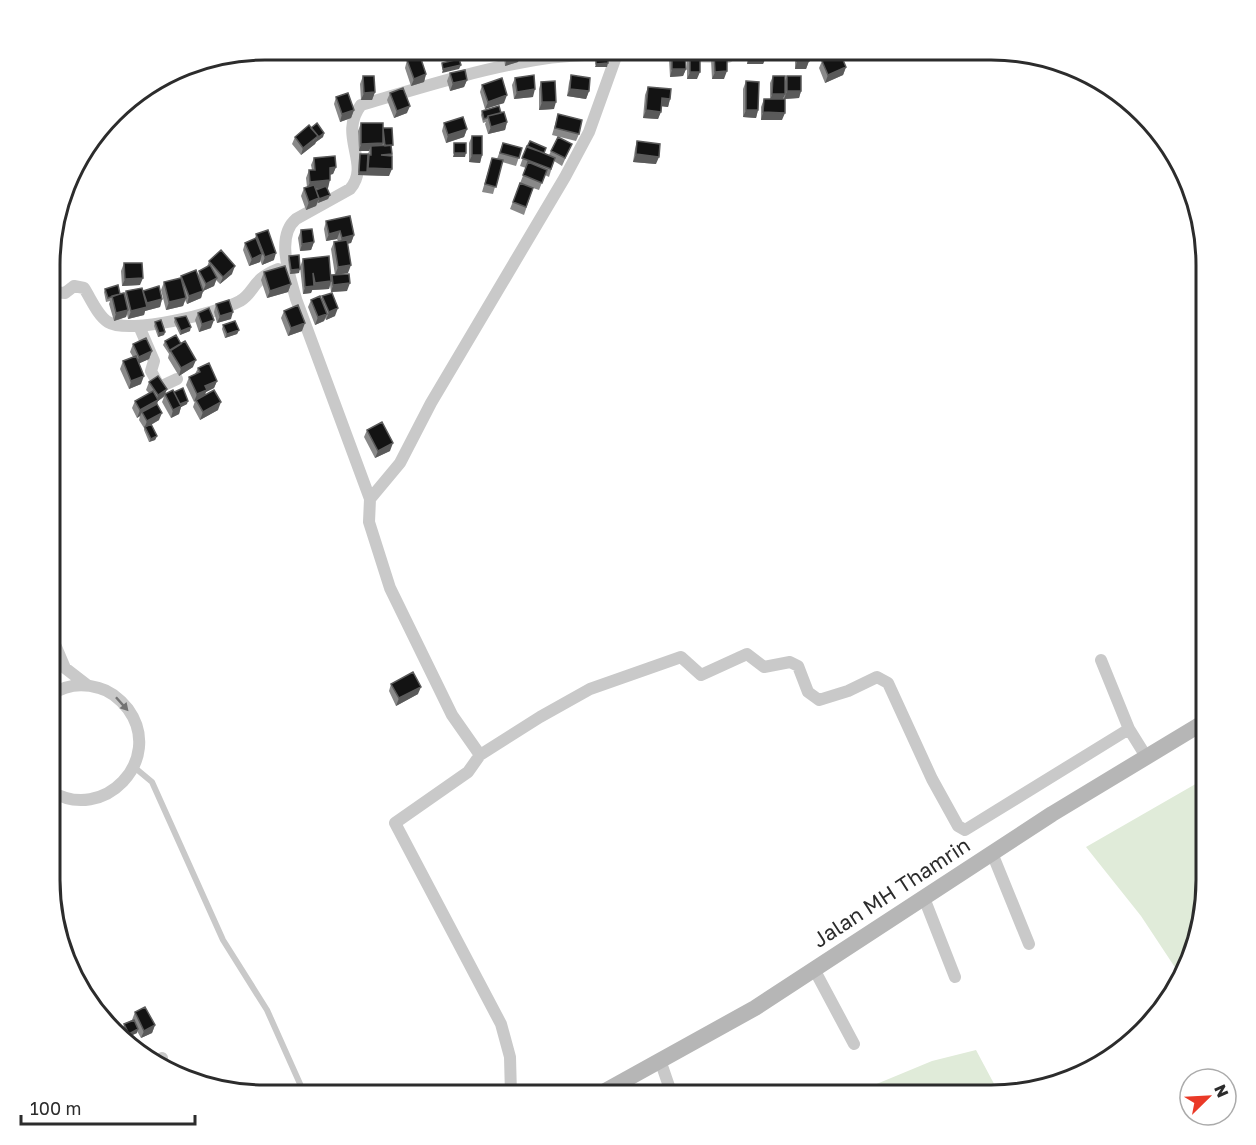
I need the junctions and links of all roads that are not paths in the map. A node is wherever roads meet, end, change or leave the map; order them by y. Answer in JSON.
{"nodes":[{"id":1,"x":537,"y":60,"type":"edge"},
{"id":2,"x":615,"y":60,"type":"edge"},
{"id":3,"x":287,"y":266,"type":"junction"},
{"id":4,"x":60,"y":293,"type":"edge"},
{"id":5,"x":138,"y":326,"type":"junction"},
{"id":6,"x":177,"y":379,"type":"dead end"},
{"id":7,"x":370,"y":499,"type":"junction"},
{"id":8,"x":60,"y":656,"type":"edge"},
{"id":9,"x":1101,"y":660,"type":"dead end"},
{"id":10,"x":87,"y":685,"type":"junction"},
{"id":11,"x":60,"y":689,"type":"edge"},
{"id":12,"x":1196,"y":727,"type":"edge"},
{"id":13,"x":1129,"y":729,"type":"junction"},
{"id":14,"x":480,"y":755,"type":"junction"},
{"id":15,"x":1147,"y":758,"type":"junction"},
{"id":16,"x":134,"y":767,"type":"junction"},
{"id":17,"x":60,"y":797,"type":"edge"},
{"id":18,"x":992,"y":853,"type":"junction"},
{"id":19,"x":924,"y":898,"type":"junction"},
{"id":20,"x":1029,"y":944,"type":"dead end"},
{"id":21,"x":814,"y":969,"type":"junction"},
{"id":22,"x":955,"y":977,"type":"dead end"},
{"id":23,"x":854,"y":1044,"type":"dead end"},
{"id":24,"x":660,"y":1060,"type":"junction"},
{"id":25,"x":301,"y":1085,"type":"edge"},
{"id":26,"x":511,"y":1085,"type":"edge"},
{"id":27,"x":619,"y":1085,"type":"edge"},
{"id":28,"x":669,"y":1085,"type":"edge"}],
"edges":[{"from":1,"to":3,"type":"street"},
{"from":2,"to":7,"type":"street"},
{"from":3,"to":5,"type":"street"},
{"from":3,"to":7,"type":"street"},
{"from":4,"to":5,"type":"street"},
{"from":5,"to":6,"type":"street"},
{"from":7,"to":14,"type":"street"},
{"from":8,"to":10,"type":"street"},
{"from":9,"to":13,"type":"street"},
{"from":10,"to":11,"type":"street"},
{"from":10,"to":16,"type":"street","one_way":true},
{"from":12,"to":15,"type":"street","name":"Jalan MH Thamrin"},
{"from":13,"to":14,"type":"street"},
{"from":13,"to":15,"type":"street"},
{"from":14,"to":26,"type":"street"},
{"from":15,"to":18,"type":"street","name":"Jalan MH Thamrin"},
{"from":16,"to":17,"type":"street"},
{"from":16,"to":25,"type":"lane"},
{"from":18,"to":19,"type":"street","name":"Jalan MH Thamrin"},
{"from":18,"to":20,"type":"street"},
{"from":19,"to":21,"type":"street","name":"Jalan MH Thamrin"},
{"from":19,"to":22,"type":"street"},
{"from":21,"to":23,"type":"street"},
{"from":21,"to":24,"type":"street","name":"Jalan MH Thamrin"},
{"from":24,"to":27,"type":"street","name":"Jalan MH Thamrin"},
{"from":24,"to":28,"type":"street"}]}
